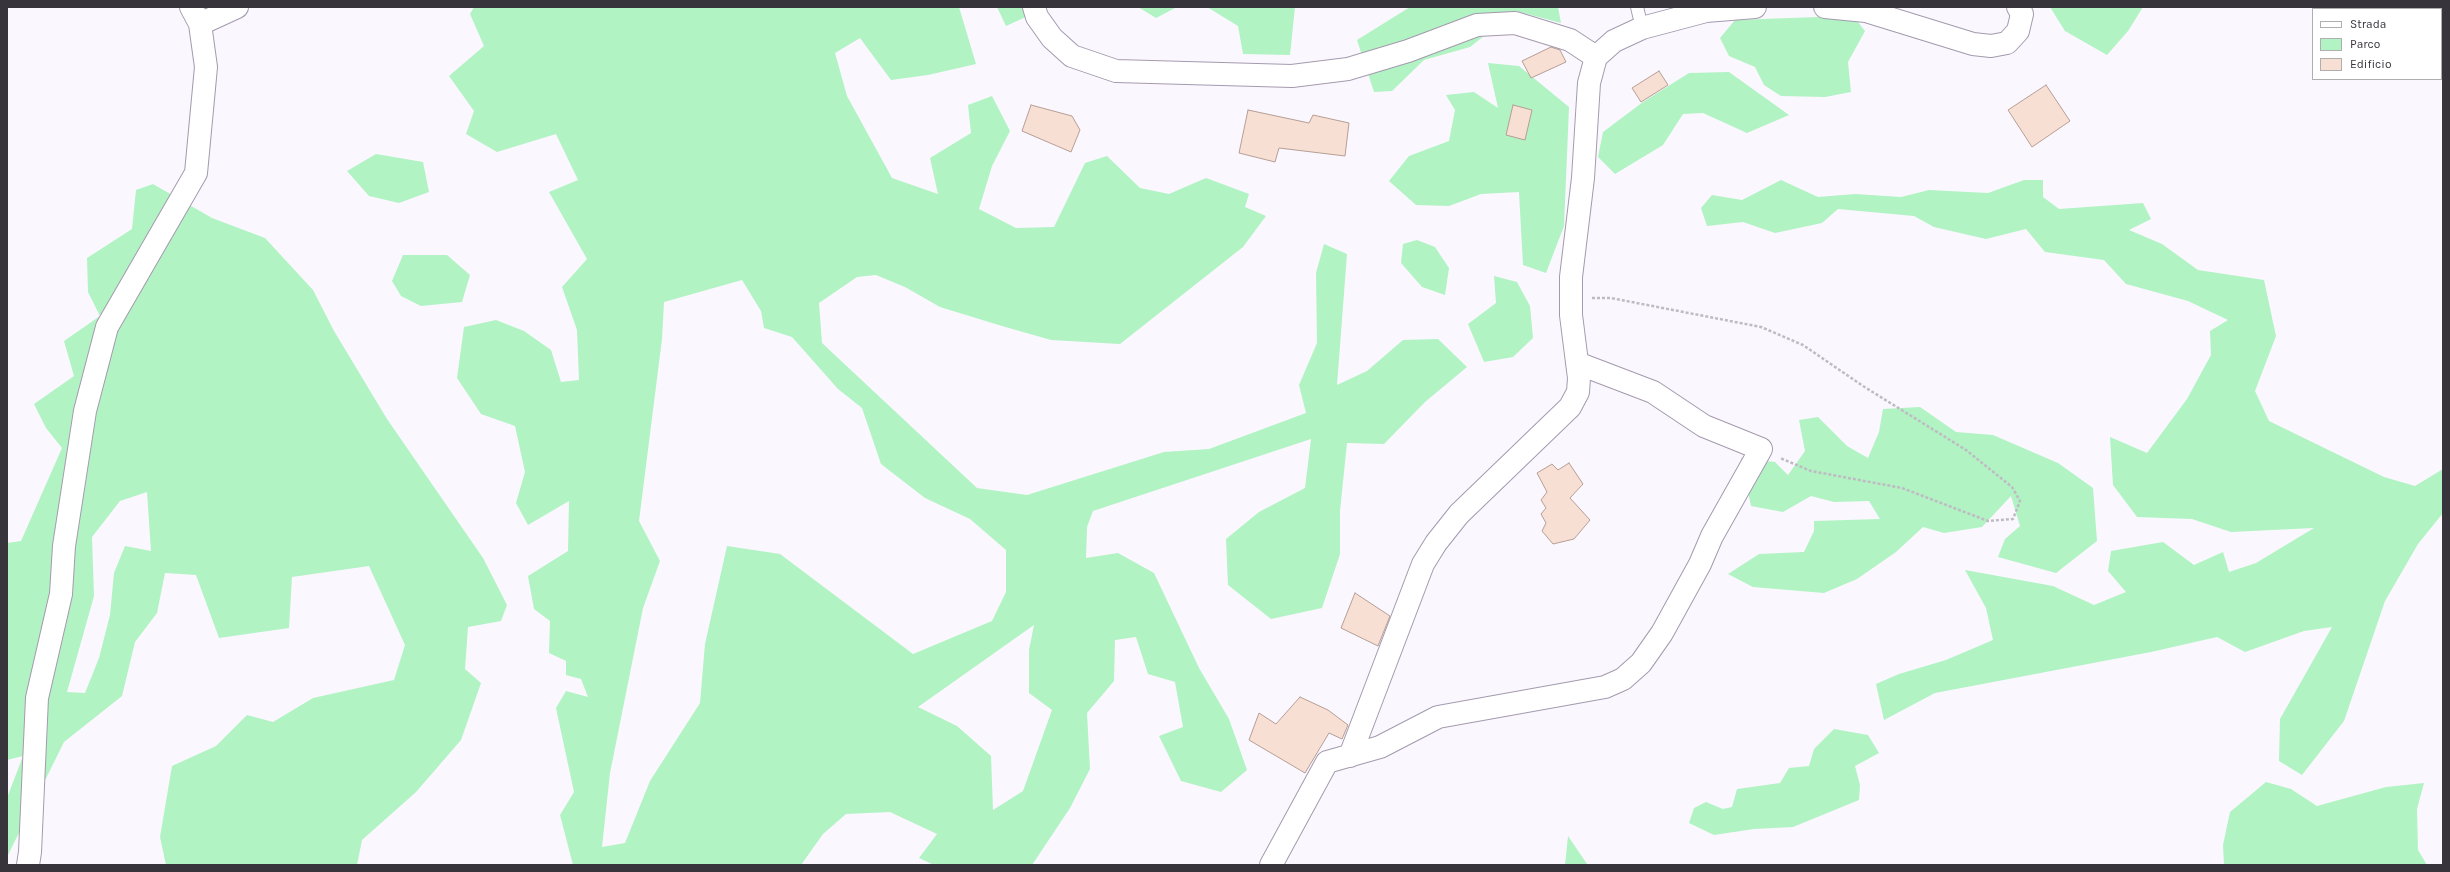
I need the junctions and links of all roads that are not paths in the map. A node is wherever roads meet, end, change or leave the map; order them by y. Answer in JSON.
{"nodes":[{"id":1,"x":237,"y":7,"type":"edge"},
{"id":2,"x":1034,"y":7,"type":"edge"},
{"id":3,"x":1637,"y":7,"type":"edge"},
{"id":4,"x":1754,"y":7,"type":"edge"},
{"id":5,"x":1825,"y":7,"type":"edge"},
{"id":6,"x":2018,"y":7,"type":"edge"},
{"id":7,"x":195,"y":16,"type":"edge"},
{"id":8,"x":1642,"y":28,"type":"junction"},
{"id":9,"x":1596,"y":57,"type":"junction"},
{"id":10,"x":1577,"y":363,"type":"junction"},
{"id":11,"x":1350,"y":756,"type":"junction"},
{"id":12,"x":28,"y":865,"type":"edge"},
{"id":13,"x":1271,"y":865,"type":"edge"}],
"edges":[{"from":1,"to":7,"type":"street"},
{"from":2,"to":9,"type":"street"},
{"from":3,"to":8,"type":"lane"},
{"from":4,"to":8,"type":"street"},
{"from":5,"to":6,"type":"street"},
{"from":7,"to":12,"type":"street"},
{"from":8,"to":9,"type":"street"},
{"from":9,"to":10,"type":"street"},
{"from":10,"to":11,"type":"street"},
{"from":10,"to":11,"type":"street"},
{"from":11,"to":13,"type":"street"}]}
